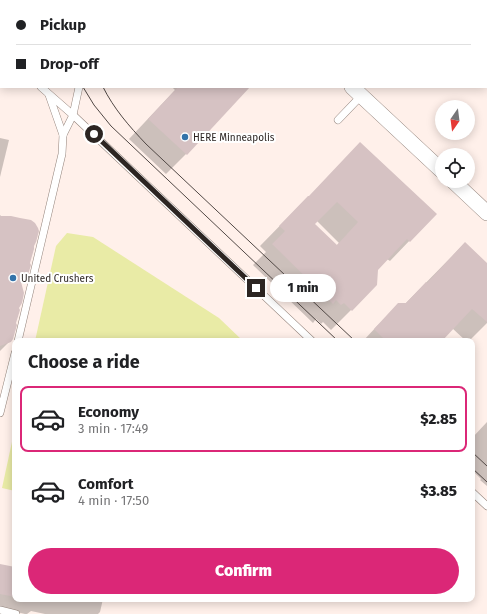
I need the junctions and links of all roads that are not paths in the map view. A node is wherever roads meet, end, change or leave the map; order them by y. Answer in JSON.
{"nodes":[{"id":1,"x":79,"y":88,"type":"edge"},
{"id":2,"x":48,"y":91,"type":"edge"},
{"id":3,"x":357,"y":92,"type":"edge"},
{"id":4,"x":73,"y":115,"type":"junction"},
{"id":5,"x":338,"y":120,"type":"dead end"},
{"id":6,"x":63,"y":134,"type":"junction"},
{"id":7,"x":435,"y":164,"type":"edge"},
{"id":8,"x":460,"y":188,"type":"edge"},
{"id":9,"x":487,"y":213,"type":"edge"},
{"id":10,"x":19,"y":338,"type":"edge"},
{"id":11,"x":309,"y":338,"type":"edge"},
{"id":12,"x":12,"y":365,"type":"edge"},
{"id":13,"x":0,"y":413,"type":"edge"},
{"id":14,"x":475,"y":495,"type":"edge"},
{"id":15,"x":487,"y":506,"type":"edge"},
{"id":16,"x":0,"y":610,"type":"edge"},
{"id":17,"x":16,"y":614,"type":"edge"}],
"edges":[{"from":1,"to":4,"type":"lane"},
{"from":2,"to":4,"type":"lane"},
{"from":2,"to":6,"type":"lane"},
{"from":3,"to":5,"type":"lane"},
{"from":3,"to":7,"type":"street"},
{"from":4,"to":6,"type":"lane"},
{"from":4,"to":11,"type":"lane"},
{"from":6,"to":10,"type":"lane"},
{"from":8,"to":9,"type":"street"},
{"from":12,"to":13,"type":"lane"},
{"from":14,"to":15,"type":"lane"},
{"from":16,"to":17,"type":"lane"}]}
